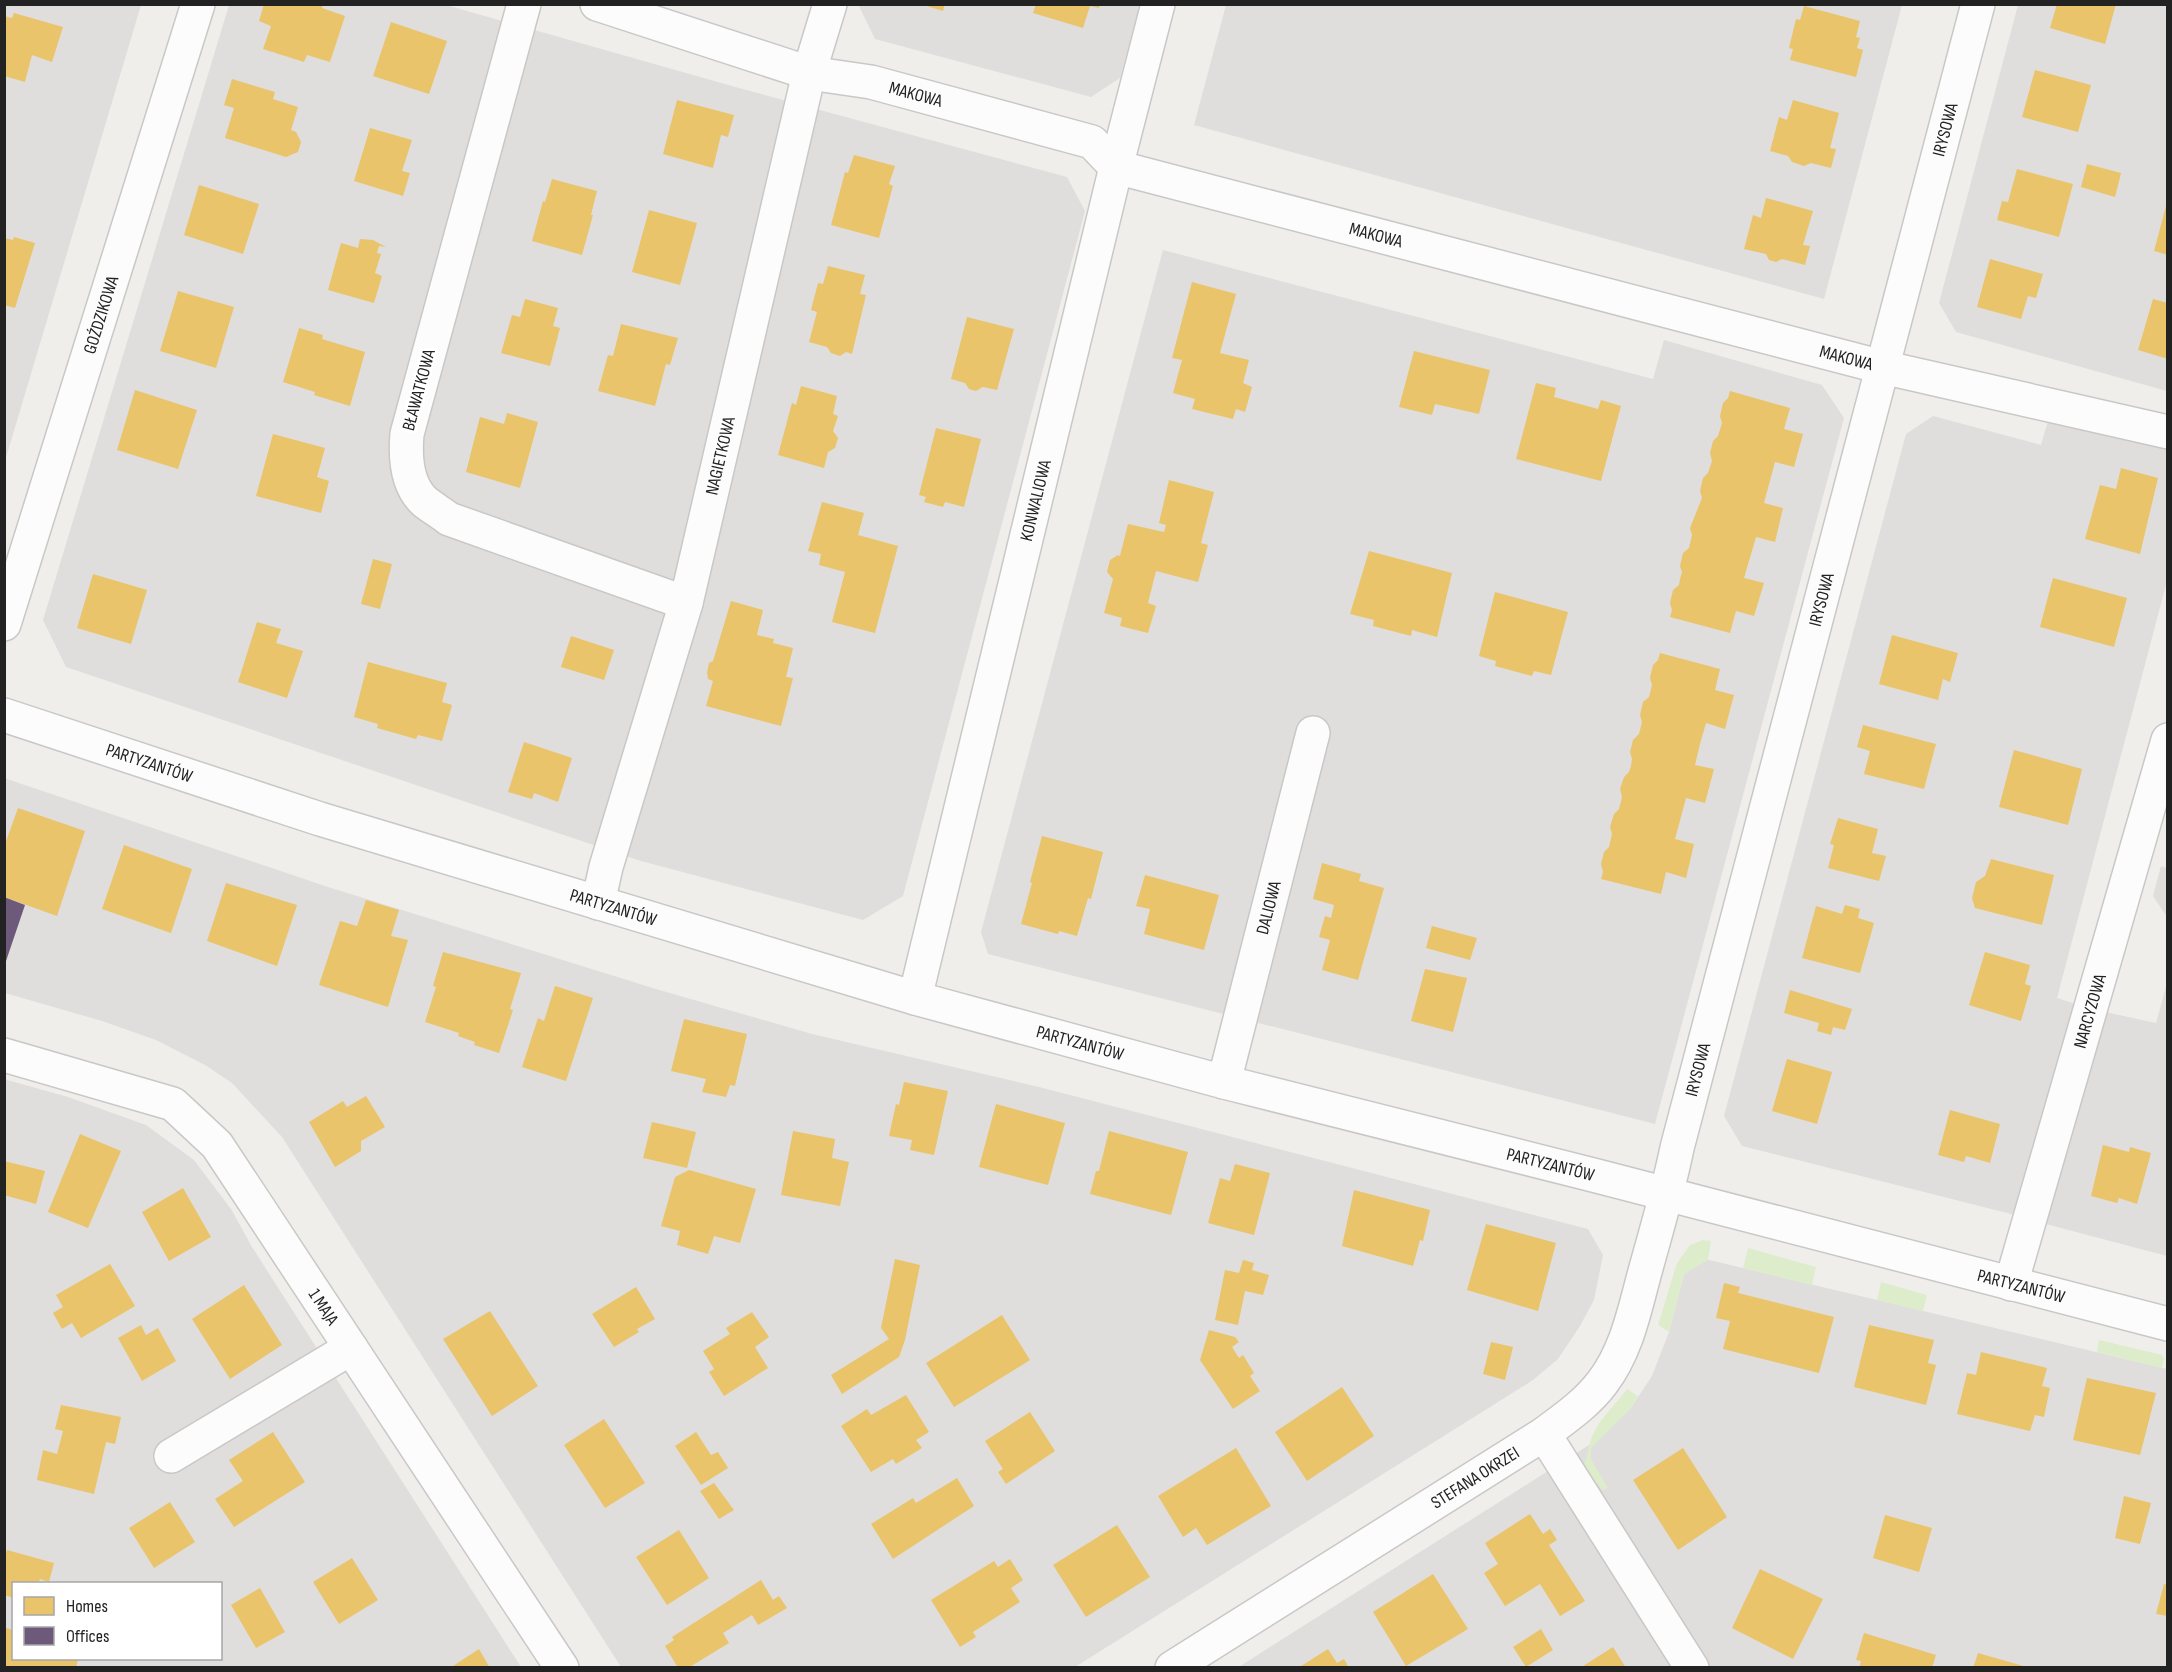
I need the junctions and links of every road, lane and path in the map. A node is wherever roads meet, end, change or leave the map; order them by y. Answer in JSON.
{"nodes":[{"id":1,"x":198,"y":4,"type":"edge"},
{"id":2,"x":524,"y":4,"type":"edge"},
{"id":3,"x":597,"y":4,"type":"edge"},
{"id":4,"x":830,"y":4,"type":"edge"},
{"id":5,"x":1158,"y":4,"type":"edge"},
{"id":6,"x":1977,"y":4,"type":"edge"},
{"id":7,"x":809,"y":73,"type":"junction"},
{"id":8,"x":1116,"y":167,"type":"junction"},
{"id":9,"x":1882,"y":367,"type":"junction"},
{"id":10,"x":2168,"y":432,"type":"edge"},
{"id":11,"x":686,"y":603,"type":"junction"},
{"id":12,"x":4,"y":624,"type":"edge"},
{"id":13,"x":4,"y":715,"type":"edge"},
{"id":14,"x":1313,"y":733,"type":"dead end"},
{"id":15,"x":2168,"y":740,"type":"edge"},
{"id":16,"x":598,"y":903,"type":"junction"},
{"id":17,"x":915,"y":998,"type":"junction"},
{"id":18,"x":4,"y":1055,"type":"edge"},
{"id":19,"x":1224,"y":1082,"type":"junction"},
{"id":20,"x":1667,"y":1194,"type":"junction"},
{"id":21,"x":2011,"y":1284,"type":"junction"},
{"id":22,"x":2168,"y":1324,"type":"edge"},
{"id":23,"x":351,"y":1348,"type":"junction"},
{"id":24,"x":1544,"y":1434,"type":"junction"},
{"id":25,"x":171,"y":1456,"type":"dead end"},
{"id":26,"x":562,"y":1668,"type":"edge"},
{"id":27,"x":1172,"y":1668,"type":"edge"},
{"id":28,"x":1692,"y":1668,"type":"edge"}],
"edges":[{"from":1,"to":12,"type":"street","name":"GOŹDZIKOWA"},
{"from":2,"to":11,"type":"street","name":"BŁAWATKOWA"},
{"from":3,"to":7,"type":"street","name":"MAKOWA"},
{"from":4,"to":7,"type":"street","name":"NAGIETKOWA"},
{"from":5,"to":8,"type":"street","name":"KONWALIOWA"},
{"from":6,"to":9,"type":"street","name":"IRYSOWA"},
{"from":7,"to":8,"type":"street","name":"MAKOWA"},
{"from":7,"to":11,"type":"street","name":"NAGIETKOWA"},
{"from":8,"to":9,"type":"street","name":"MAKOWA"},
{"from":8,"to":17,"type":"street","name":"KONWALIOWA"},
{"from":9,"to":10,"type":"street","name":"MAKOWA"},
{"from":9,"to":20,"type":"street","name":"IRYSOWA"},
{"from":11,"to":16,"type":"street","name":"NAGIETKOWA"},
{"from":13,"to":16,"type":"street","name":"PARTYZANTÓW"},
{"from":14,"to":19,"type":"street","name":"DALIOWA"},
{"from":15,"to":21,"type":"street","name":"NARCYZOWA"},
{"from":16,"to":17,"type":"street","name":"PARTYZANTÓW"},
{"from":17,"to":19,"type":"street","name":"PARTYZANTÓW"},
{"from":18,"to":23,"type":"street","name":"1 MAJA"},
{"from":19,"to":20,"type":"street","name":"PARTYZANTÓW"},
{"from":20,"to":21,"type":"street","name":"PARTYZANTÓW"},
{"from":20,"to":24,"type":"street","name":"STEFANA OKRZEI"},
{"from":21,"to":22,"type":"street","name":"PARTYZANTÓW"},
{"from":23,"to":25,"type":"street"},
{"from":23,"to":26,"type":"street","name":"1 MAJA"},
{"from":24,"to":27,"type":"street","name":"STEFANA OKRZEI"},
{"from":24,"to":28,"type":"street"}]}
